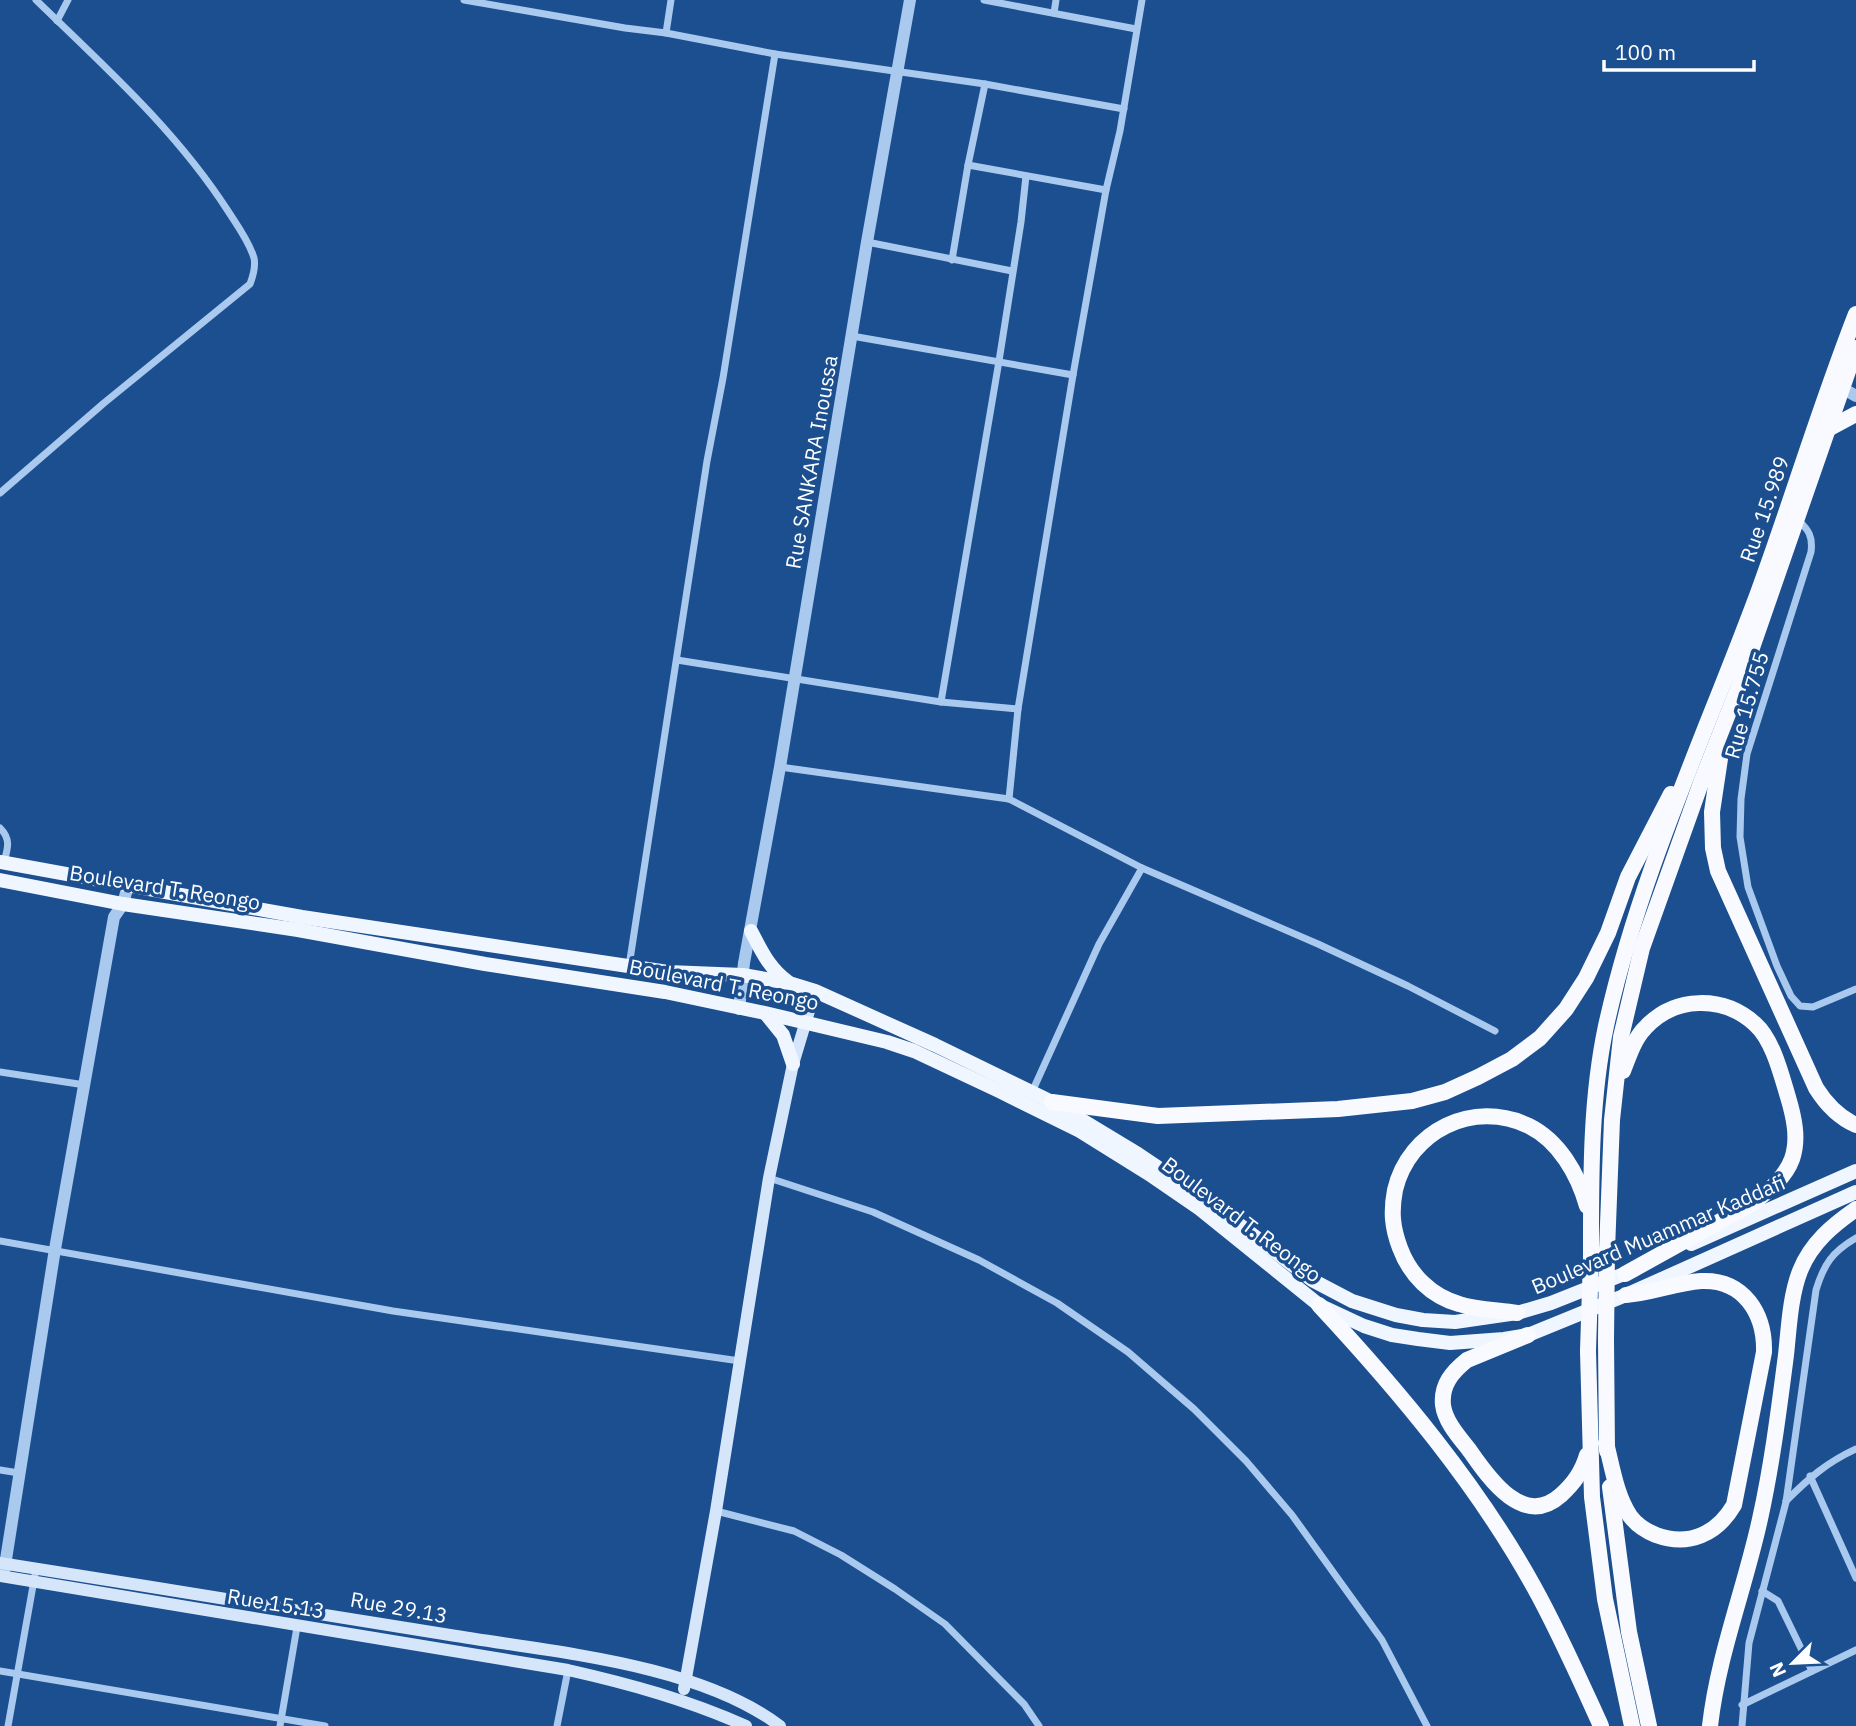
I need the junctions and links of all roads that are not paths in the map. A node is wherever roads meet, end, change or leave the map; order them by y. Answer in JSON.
{"nodes":[{"id":1,"x":36,"y":0,"type":"edge"},
{"id":2,"x":68,"y":0,"type":"edge"},
{"id":3,"x":464,"y":0,"type":"edge"},
{"id":4,"x":671,"y":0,"type":"edge"},
{"id":5,"x":910,"y":0,"type":"edge"},
{"id":6,"x":984,"y":0,"type":"edge"},
{"id":7,"x":1056,"y":0,"type":"edge"},
{"id":8,"x":1142,"y":0,"type":"edge"},
{"id":9,"x":1054,"y":13,"type":"junction"},
{"id":10,"x":57,"y":21,"type":"junction"},
{"id":11,"x":1136,"y":29,"type":"junction"},
{"id":12,"x":666,"y":33,"type":"junction"},
{"id":13,"x":775,"y":54,"type":"junction"},
{"id":14,"x":896,"y":70,"type":"junction"},
{"id":15,"x":985,"y":83,"type":"junction"},
{"id":16,"x":1124,"y":109,"type":"junction"},
{"id":17,"x":968,"y":165,"type":"junction"},
{"id":18,"x":1026,"y":176,"type":"junction"},
{"id":19,"x":1106,"y":190,"type":"junction"},
{"id":20,"x":867,"y":242,"type":"junction"},
{"id":21,"x":952,"y":260,"type":"junction"},
{"id":22,"x":1012,"y":271,"type":"junction"},
{"id":23,"x":1856,"y":314,"type":"edge"},
{"id":24,"x":852,"y":336,"type":"junction"},
{"id":25,"x":1855,"y":352,"type":"edge"},
{"id":26,"x":999,"y":361,"type":"junction"},
{"id":27,"x":1073,"y":375,"type":"junction"},
{"id":28,"x":1841,"y":390,"type":"edge"},
{"id":29,"x":1856,"y":412,"type":"edge"},
{"id":30,"x":1828,"y":429,"type":"junction"},
{"id":31,"x":0,"y":493,"type":"edge"},
{"id":32,"x":1797,"y":519,"type":"junction"},
{"id":33,"x":677,"y":660,"type":"junction"},
{"id":34,"x":794,"y":680,"type":"junction"},
{"id":35,"x":941,"y":702,"type":"junction"},
{"id":36,"x":1018,"y":709,"type":"junction"},
{"id":37,"x":1710,"y":717,"type":"junction"},
{"id":38,"x":1724,"y":727,"type":"junction"},
{"id":39,"x":780,"y":767,"type":"junction"},
{"id":40,"x":1009,"y":799,"type":"junction"},
{"id":41,"x":0,"y":828,"type":"edge"},
{"id":42,"x":2,"y":863,"type":"edge"},
{"id":43,"x":1142,"y":868,"type":"junction"},
{"id":44,"x":0,"y":880,"type":"edge"},
{"id":45,"x":121,"y":883,"type":"junction"},
{"id":46,"x":117,"y":903,"type":"junction"},
{"id":47,"x":751,"y":931,"type":"junction"},
{"id":48,"x":629,"y":966,"type":"junction"},
{"id":49,"x":743,"y":975,"type":"junction"},
{"id":50,"x":789,"y":983,"type":"junction"},
{"id":51,"x":1856,"y":989,"type":"edge"},
{"id":52,"x":815,"y":991,"type":"junction"},
{"id":53,"x":739,"y":1009,"type":"junction"},
{"id":54,"x":765,"y":1013,"type":"junction"},
{"id":55,"x":807,"y":1022,"type":"junction"},
{"id":56,"x":1495,"y":1031,"type":"dead end"},
{"id":57,"x":793,"y":1064,"type":"junction"},
{"id":58,"x":0,"y":1072,"type":"edge"},
{"id":59,"x":86,"y":1086,"type":"junction"},
{"id":60,"x":1032,"y":1092,"type":"junction"},
{"id":61,"x":1052,"y":1102,"type":"junction"},
{"id":62,"x":1612,"y":1121,"type":"junction"},
{"id":63,"x":1856,"y":1125,"type":"edge"},
{"id":64,"x":1856,"y":1171,"type":"edge"},
{"id":65,"x":769,"y":1178,"type":"junction"},
{"id":66,"x":1856,"y":1192,"type":"edge"},
{"id":67,"x":1856,"y":1209,"type":"edge"},
{"id":68,"x":1591,"y":1221,"type":"junction"},
{"id":69,"x":1856,"y":1238,"type":"edge"},
{"id":70,"x":0,"y":1241,"type":"edge"},
{"id":71,"x":55,"y":1249,"type":"junction"},
{"id":72,"x":1625,"y":1274,"type":"junction"},
{"id":73,"x":1312,"y":1280,"type":"joint"},
{"id":74,"x":1626,"y":1295,"type":"junction"},
{"id":75,"x":1319,"y":1305,"type":"junction"},
{"id":76,"x":1517,"y":1313,"type":"junction"},
{"id":77,"x":1364,"y":1326,"type":"joint"},
{"id":78,"x":1528,"y":1335,"type":"junction"},
{"id":79,"x":740,"y":1361,"type":"junction"},
{"id":80,"x":1606,"y":1443,"type":"junction"},
{"id":81,"x":1856,"y":1449,"type":"edge"},
{"id":82,"x":1589,"y":1450,"type":"junction"},
{"id":83,"x":0,"y":1470,"type":"edge"},
{"id":84,"x":19,"y":1473,"type":"junction"},
{"id":85,"x":1810,"y":1476,"type":"junction"},
{"id":86,"x":1786,"y":1502,"type":"junction"},
{"id":87,"x":716,"y":1511,"type":"junction"},
{"id":88,"x":36,"y":1569,"type":"junction"},
{"id":89,"x":2,"y":1570,"type":"edge"},
{"id":90,"x":1856,"y":1578,"type":"edge"},
{"id":91,"x":34,"y":1582,"type":"junction"},
{"id":92,"x":1762,"y":1591,"type":"junction"},
{"id":93,"x":297,"y":1626,"type":"junction"},
{"id":94,"x":1856,"y":1650,"type":"edge"},
{"id":95,"x":568,"y":1670,"type":"junction"},
{"id":96,"x":0,"y":1671,"type":"edge"},
{"id":97,"x":1812,"y":1671,"type":"junction"},
{"id":98,"x":18,"y":1674,"type":"junction"},
{"id":99,"x":686,"y":1681,"type":"junction"},
{"id":100,"x":682,"y":1700,"type":"junction"},
{"id":101,"x":1742,"y":1704,"type":"junction"},
{"id":102,"x":281,"y":1722,"type":"edge"},
{"id":103,"x":8,"y":1726,"type":"edge"},
{"id":104,"x":325,"y":1726,"type":"edge"},
{"id":105,"x":557,"y":1726,"type":"edge"},
{"id":106,"x":746,"y":1726,"type":"edge"},
{"id":107,"x":780,"y":1726,"type":"edge"},
{"id":108,"x":1040,"y":1726,"type":"edge"},
{"id":109,"x":1427,"y":1726,"type":"edge"},
{"id":110,"x":1601,"y":1726,"type":"edge"},
{"id":111,"x":1632,"y":1726,"type":"edge"},
{"id":112,"x":1649,"y":1726,"type":"edge"},
{"id":113,"x":1710,"y":1726,"type":"edge"},
{"id":114,"x":1742,"y":1726,"type":"edge"}],
"edges":[{"from":1,"to":10,"type":"street"},
{"from":2,"to":10,"type":"street"},
{"from":3,"to":12,"type":"street"},
{"from":4,"to":12,"type":"street"},
{"from":5,"to":14,"type":"street","name":"Rue SANKARA Inoussa"},
{"from":6,"to":9,"type":"street"},
{"from":7,"to":9,"type":"street"},
{"from":8,"to":11,"type":"street"},
{"from":9,"to":11,"type":"street"},
{"from":10,"to":31,"type":"street"},
{"from":11,"to":16,"type":"street"},
{"from":12,"to":13,"type":"street"},
{"from":13,"to":14,"type":"street"},
{"from":13,"to":33,"type":"street"},
{"from":14,"to":15,"type":"street"},
{"from":14,"to":20,"type":"street","name":"Rue SANKARA Inoussa"},
{"from":15,"to":16,"type":"street"},
{"from":15,"to":17,"type":"street"},
{"from":16,"to":19,"type":"street"},
{"from":17,"to":18,"type":"street"},
{"from":17,"to":21,"type":"street"},
{"from":18,"to":19,"type":"street"},
{"from":18,"to":22,"type":"street"},
{"from":19,"to":27,"type":"street"},
{"from":20,"to":21,"type":"street"},
{"from":20,"to":24,"type":"street","name":"Rue SANKARA Inoussa"},
{"from":21,"to":22,"type":"street"},
{"from":22,"to":26,"type":"street"},
{"from":23,"to":28,"type":"highway","name":"Rue 15.989"},
{"from":24,"to":26,"type":"street"},
{"from":24,"to":34,"type":"street","name":"Rue SANKARA Inoussa"},
{"from":25,"to":28,"type":"highway"},
{"from":26,"to":27,"type":"street"},
{"from":26,"to":35,"type":"street"},
{"from":27,"to":36,"type":"street"},
{"from":28,"to":29,"type":"street"},
{"from":28,"to":30,"type":"highway"},
{"from":28,"to":37,"type":"highway","name":"Rue 15.989"},
{"from":29,"to":30,"type":"highway"},
{"from":30,"to":32,"type":"highway"},
{"from":32,"to":38,"type":"highway"},
{"from":32,"to":51,"type":"street","name":"Rue 15.755"},
{"from":33,"to":34,"type":"street"},
{"from":33,"to":48,"type":"street"},
{"from":34,"to":35,"type":"street"},
{"from":34,"to":39,"type":"street","name":"Rue SANKARA Inoussa"},
{"from":35,"to":36,"type":"street"},
{"from":36,"to":40,"type":"street"},
{"from":37,"to":61,"type":"highway"},
{"from":37,"to":68,"type":"highway"},
{"from":38,"to":62,"type":"highway"},
{"from":38,"to":63,"type":"highway"},
{"from":39,"to":40,"type":"street"},
{"from":39,"to":47,"type":"street","name":"Rue SANKARA Inoussa"},
{"from":40,"to":43,"type":"street"},
{"from":41,"to":42,"type":"street"},
{"from":42,"to":45,"type":"main road","name":"Boulevard T. Reongo"},
{"from":43,"to":56,"type":"street"},
{"from":43,"to":60,"type":"street"},
{"from":44,"to":46,"type":"main road","name":"Boulevard T. Reongo"},
{"from":45,"to":46,"type":"street"},
{"from":45,"to":48,"type":"main road","name":"Boulevard T. Reongo"},
{"from":46,"to":53,"type":"main road","name":"Boulevard T. Reongo"},
{"from":46,"to":59,"type":"street"},
{"from":47,"to":49,"type":"street","name":"Rue SANKARA Inoussa"},
{"from":47,"to":50,"type":"main road"},
{"from":48,"to":49,"type":"main road","name":"Boulevard T. Reongo"},
{"from":49,"to":50,"type":"main road","name":"Boulevard T. Reongo"},
{"from":49,"to":53,"type":"street","name":"Rue SANKARA Inoussa"},
{"from":50,"to":52,"type":"main road","name":"Boulevard T. Reongo"},
{"from":52,"to":55,"type":"main road"},
{"from":52,"to":60,"type":"main road","name":"Boulevard T. Reongo"},
{"from":53,"to":54,"type":"main road","name":"Boulevard T. Reongo"},
{"from":54,"to":55,"type":"main road","name":"Boulevard T. Reongo"},
{"from":54,"to":57,"type":"main road"},
{"from":55,"to":57,"type":"main road"},
{"from":55,"to":75,"type":"main road","name":"Boulevard T. Reongo"},
{"from":57,"to":65,"type":"main road"},
{"from":58,"to":59,"type":"street"},
{"from":59,"to":71,"type":"street"},
{"from":60,"to":61,"type":"main road","name":"Boulevard T. Reongo"},
{"from":61,"to":73,"type":"main road","name":"Boulevard T. Reongo"},
{"from":62,"to":72,"type":"highway"},
{"from":62,"to":80,"type":"highway","bridge":true},
{"from":64,"to":72,"type":"main road","name":"Boulevard Muammar Kaddafi"},
{"from":65,"to":79,"type":"main road"},
{"from":65,"to":109,"type":"street"},
{"from":66,"to":74,"type":"main road","name":"Boulevard Muammar Kaddafi"},
{"from":67,"to":113,"type":"highway"},
{"from":68,"to":76,"type":"highway"},
{"from":68,"to":82,"type":"highway","bridge":true},
{"from":69,"to":86,"type":"street"},
{"from":70,"to":71,"type":"street"},
{"from":71,"to":79,"type":"street"},
{"from":71,"to":84,"type":"street"},
{"from":72,"to":76,"type":"main road","name":"Boulevard Muammar Kaddafi"},
{"from":73,"to":76,"type":"main road","name":"Boulevard Muammar Kaddafi"},
{"from":74,"to":78,"type":"main road","name":"Boulevard Muammar Kaddafi"},
{"from":74,"to":80,"type":"highway"},
{"from":75,"to":77,"type":"main road","name":"Boulevard T. Reongo"},
{"from":75,"to":110,"type":"highway"},
{"from":77,"to":78,"type":"main road","name":"Boulevard Muammar Kaddafi"},
{"from":78,"to":82,"type":"highway"},
{"from":79,"to":87,"type":"main road"},
{"from":80,"to":112,"type":"highway"},
{"from":81,"to":85,"type":"street"},
{"from":82,"to":111,"type":"highway"},
{"from":83,"to":84,"type":"street"},
{"from":84,"to":89,"type":"street"},
{"from":85,"to":86,"type":"street"},
{"from":85,"to":90,"type":"street"},
{"from":86,"to":92,"type":"street"},
{"from":87,"to":99,"type":"main road"},
{"from":87,"to":108,"type":"street"},
{"from":88,"to":89,"type":"main road","name":"Rue 29.13"},
{"from":88,"to":91,"type":"street"},
{"from":88,"to":99,"type":"main road","name":"Rue 29.13"},
{"from":89,"to":91,"type":"main road","name":"Rue 15.13"},
{"from":91,"to":93,"type":"main road","name":"Rue 15.13"},
{"from":91,"to":98,"type":"street"},
{"from":92,"to":97,"type":"street"},
{"from":92,"to":101,"type":"street"},
{"from":93,"to":95,"type":"main road","name":"Rue 15.13"},
{"from":93,"to":102,"type":"street"},
{"from":94,"to":97,"type":"street"},
{"from":95,"to":100,"type":"main road","name":"Rue 15.13"},
{"from":95,"to":105,"type":"street"},
{"from":96,"to":98,"type":"street"},
{"from":97,"to":101,"type":"street"},
{"from":98,"to":102,"type":"street"},
{"from":98,"to":103,"type":"street"},
{"from":99,"to":100,"type":"main road"},
{"from":99,"to":107,"type":"main road","name":"Rue 29.13"},
{"from":100,"to":106,"type":"main road","name":"Rue 15.13"},
{"from":101,"to":114,"type":"street"},
{"from":102,"to":104,"type":"street"}]}
